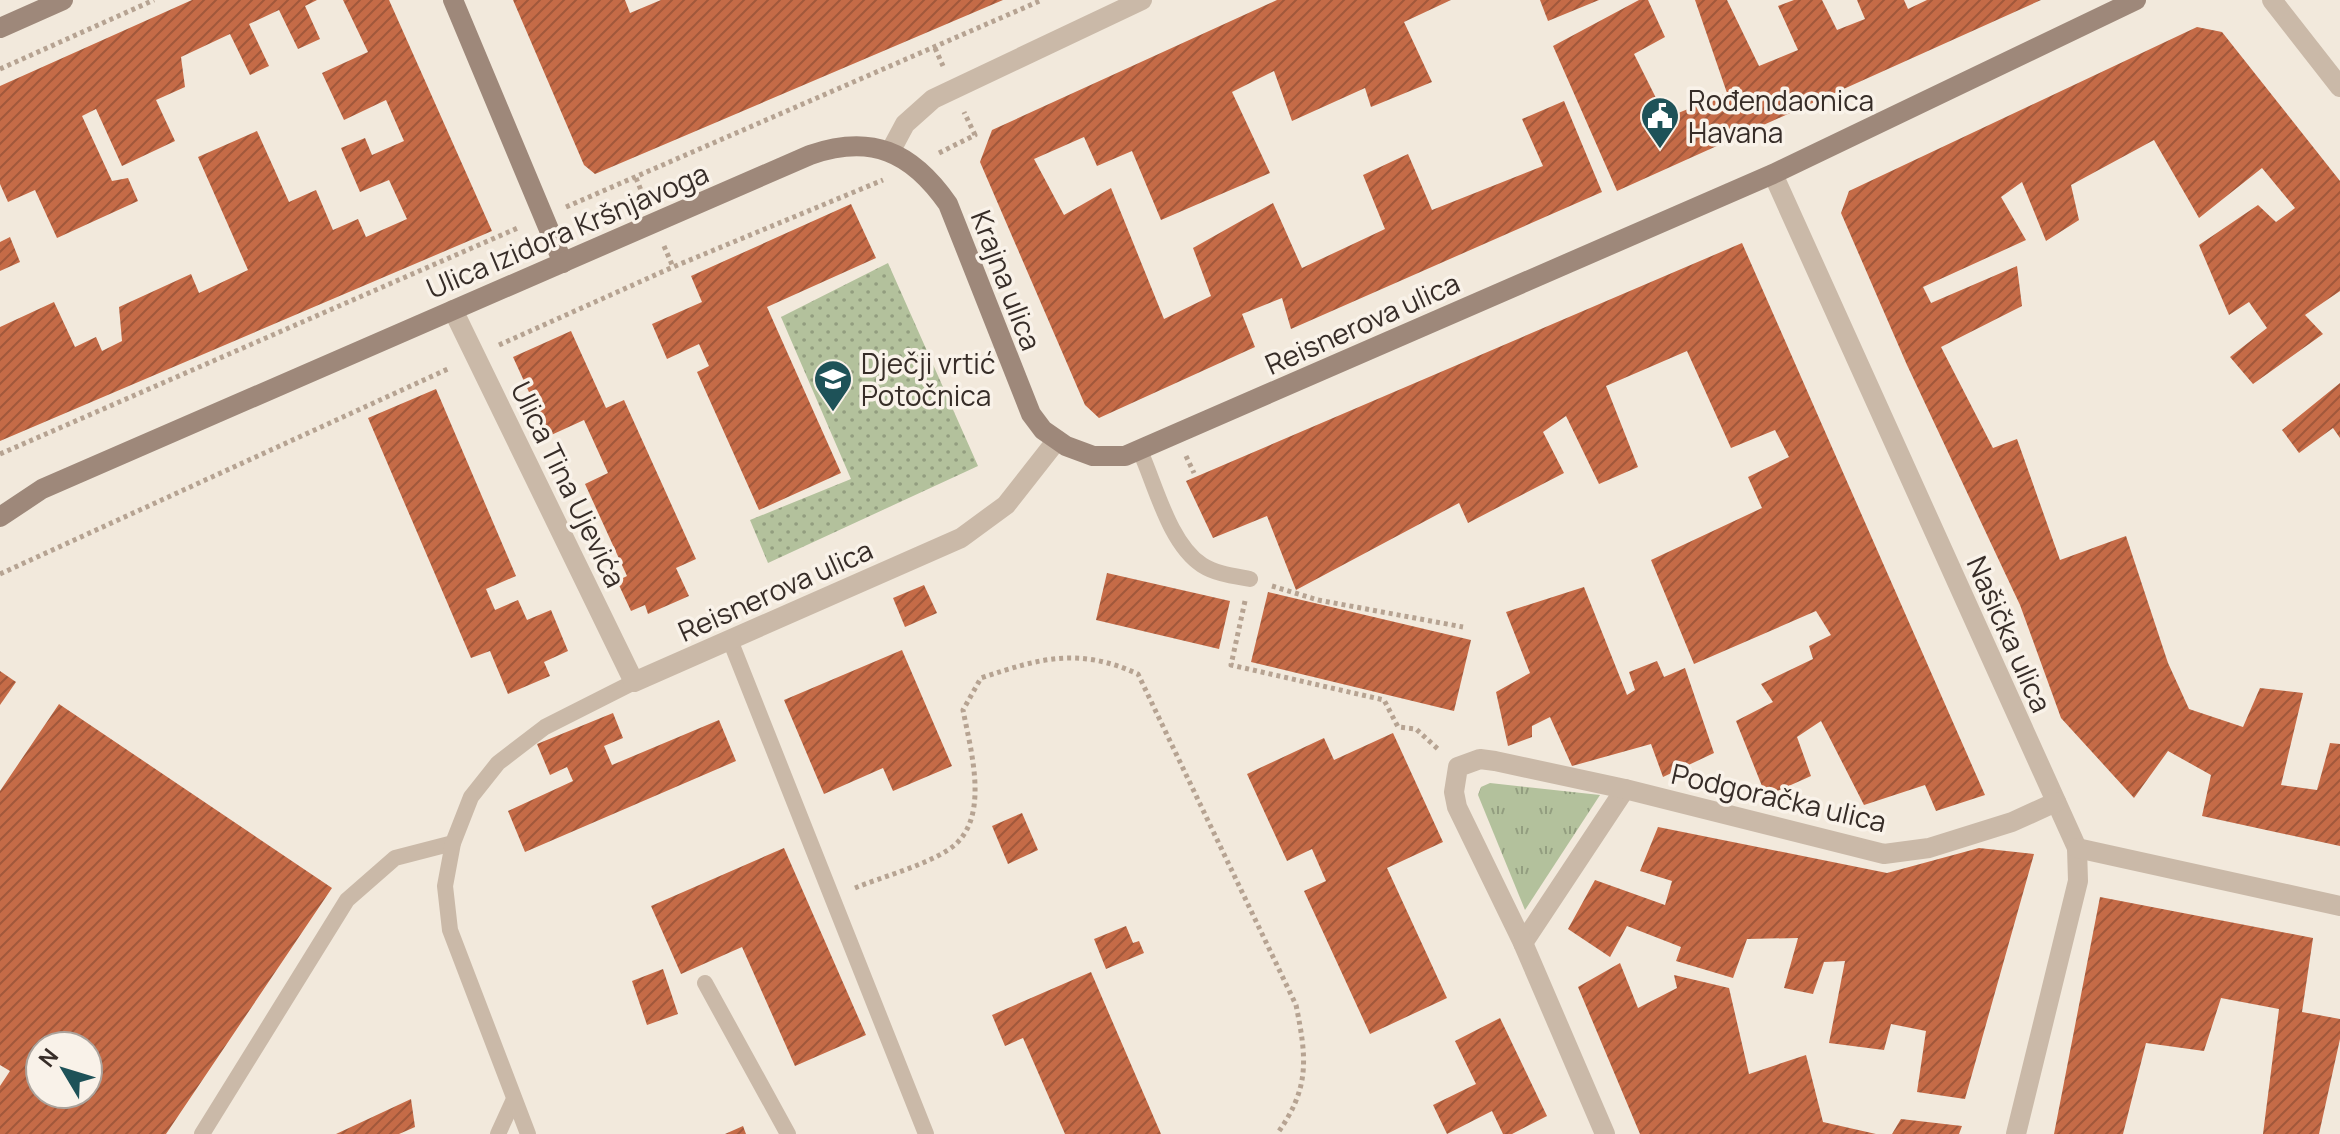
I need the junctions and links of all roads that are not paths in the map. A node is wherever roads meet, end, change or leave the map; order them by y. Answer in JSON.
{"nodes":[{"id":1,"x":63,"y":0,"type":"edge"},
{"id":2,"x":453,"y":0,"type":"edge"},
{"id":3,"x":1142,"y":0,"type":"edge"},
{"id":4,"x":2136,"y":0,"type":"edge"},
{"id":5,"x":2272,"y":0,"type":"edge"},
{"id":6,"x":0,"y":28,"type":"edge"},
{"id":7,"x":2340,"y":87,"type":"edge"},
{"id":8,"x":890,"y":152,"type":"junction"},
{"id":9,"x":1773,"y":174,"type":"junction"},
{"id":10,"x":563,"y":263,"type":"junction"},
{"id":11,"x":453,"y":310,"type":"junction"},
{"id":12,"x":1057,"y":440,"type":"junction"},
{"id":13,"x":1140,"y":451,"type":"junction"},
{"id":14,"x":0,"y":517,"type":"edge"},
{"id":15,"x":1250,"y":579,"type":"road end"},
{"id":16,"x":730,"y":640,"type":"junction"},
{"id":17,"x":634,"y":682,"type":"junction"},
{"id":18,"x":1625,"y":789,"type":"junction"},
{"id":19,"x":2056,"y":802,"type":"junction"},
{"id":20,"x":453,"y":843,"type":"junction"},
{"id":21,"x":2077,"y":848,"type":"junction"},
{"id":22,"x":2340,"y":906,"type":"edge"},
{"id":23,"x":1523,"y":943,"type":"junction"},
{"id":24,"x":705,"y":983,"type":"dead end"},
{"id":25,"x":514,"y":1099,"type":"junction"},
{"id":26,"x":202,"y":1134,"type":"edge"},
{"id":27,"x":498,"y":1134,"type":"edge"},
{"id":28,"x":528,"y":1134,"type":"edge"},
{"id":29,"x":788,"y":1134,"type":"edge"},
{"id":30,"x":926,"y":1134,"type":"edge"},
{"id":31,"x":1605,"y":1134,"type":"edge"},
{"id":32,"x":2016,"y":1134,"type":"edge"}],
"edges":[{"from":1,"to":6,"type":"street"},
{"from":2,"to":10,"type":"street"},
{"from":3,"to":8,"type":"street"},
{"from":4,"to":9,"type":"street","name":"Reisnerova ulica"},
{"from":5,"to":7,"type":"street"},
{"from":8,"to":10,"type":"street","name":"Ulica Izidora Kršnjavoga"},
{"from":8,"to":12,"type":"street","name":"Krajna ulica"},
{"from":9,"to":13,"type":"street","name":"Reisnerova ulica"},
{"from":9,"to":19,"type":"street","name":"Našička ulica"},
{"from":10,"to":11,"type":"street","name":"Ulica Izidora Kršnjavoga"},
{"from":11,"to":14,"type":"street","name":"Ulica Izidora Kršnjavoga"},
{"from":11,"to":17,"type":"street","name":"Ulica Tina Ujevića"},
{"from":12,"to":13,"type":"street","name":"Reisnerova ulica"},
{"from":12,"to":16,"type":"street","name":"Reisnerova ulica"},
{"from":13,"to":15,"type":"lane"},
{"from":16,"to":17,"type":"street","name":"Reisnerova ulica"},
{"from":16,"to":30,"type":"lane"},
{"from":17,"to":20,"type":"lane"},
{"from":18,"to":19,"type":"street","name":"Podgoračka ulica"},
{"from":18,"to":23,"type":"street"},
{"from":18,"to":23,"type":"street","name":"Podgoračka ulica"},
{"from":19,"to":21,"type":"street","name":"Našička ulica"},
{"from":20,"to":25,"type":"lane"},
{"from":20,"to":26,"type":"lane"},
{"from":21,"to":22,"type":"street"},
{"from":21,"to":32,"type":"street","name":"Našička ulica"},
{"from":23,"to":31,"type":"street"},
{"from":24,"to":29,"type":"lane"},
{"from":25,"to":27,"type":"lane"},
{"from":25,"to":28,"type":"lane"}]}
